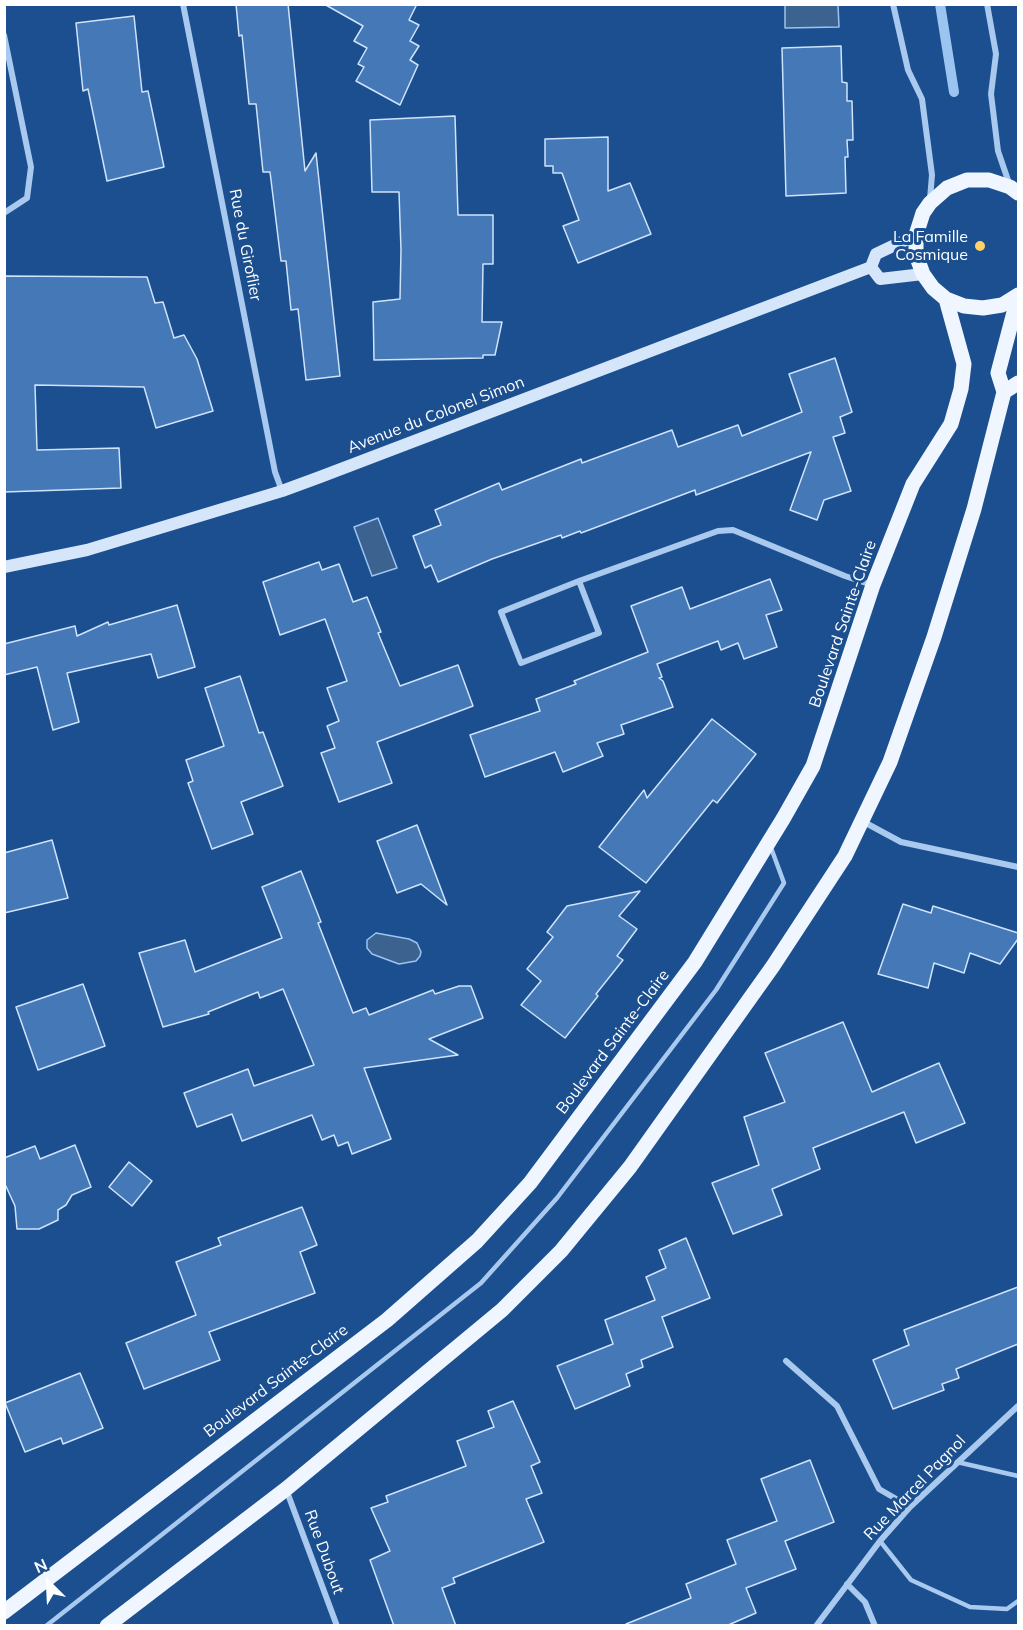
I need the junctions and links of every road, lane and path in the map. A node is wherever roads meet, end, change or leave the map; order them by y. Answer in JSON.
{"nodes":[{"id":1,"x":183,"y":4,"type":"edge"},
{"id":2,"x":893,"y":4,"type":"edge"},
{"id":3,"x":987,"y":4,"type":"edge"},
{"id":4,"x":4,"y":35,"type":"edge"},
{"id":5,"x":1014,"y":190,"type":"edge"},
{"id":6,"x":930,"y":203,"type":"junction"},
{"id":7,"x":4,"y":213,"type":"edge"},
{"id":8,"x":916,"y":235,"type":"junction"},
{"id":9,"x":871,"y":267,"type":"junction"},
{"id":10,"x":923,"y":274,"type":"junction"},
{"id":11,"x":1018,"y":296,"type":"edge"},
{"id":12,"x":946,"y":299,"type":"junction"},
{"id":13,"x":1018,"y":383,"type":"edge"},
{"id":14,"x":1004,"y":392,"type":"junction"},
{"id":15,"x":282,"y":491,"type":"junction"},
{"id":16,"x":4,"y":567,"type":"edge"},
{"id":17,"x":579,"y":581,"type":"junction"},
{"id":18,"x":873,"y":585,"type":"junction"},
{"id":19,"x":862,"y":820,"type":"junction"},
{"id":20,"x":769,"y":843,"type":"junction"},
{"id":21,"x":1018,"y":867,"type":"edge"},
{"id":22,"x":786,"y":1361,"type":"dead end"},
{"id":23,"x":1018,"y":1406,"type":"edge"},
{"id":24,"x":957,"y":1462,"type":"junction"},
{"id":25,"x":1018,"y":1476,"type":"edge"},
{"id":26,"x":286,"y":1489,"type":"junction"},
{"id":27,"x":910,"y":1507,"type":"junction"},
{"id":28,"x":880,"y":1541,"type":"junction"},
{"id":29,"x":847,"y":1584,"type":"junction"},
{"id":30,"x":1018,"y":1601,"type":"edge"},
{"id":31,"x":4,"y":1612,"type":"edge"},
{"id":32,"x":46,"y":1626,"type":"edge"},
{"id":33,"x":107,"y":1626,"type":"edge"},
{"id":34,"x":337,"y":1626,"type":"edge"},
{"id":35,"x":816,"y":1626,"type":"edge"},
{"id":36,"x":875,"y":1626,"type":"edge"}],
"edges":[{"from":1,"to":15,"type":"street","name":"Rue du Giroflier"},
{"from":2,"to":6,"type":"street"},
{"from":3,"to":5,"type":"street"},
{"from":4,"to":7,"type":"street"},
{"from":5,"to":6,"type":"main road"},
{"from":6,"to":8,"type":"main road"},
{"from":8,"to":9,"type":"main road","name":"Avenue du Colonel Simon"},
{"from":8,"to":10,"type":"main road"},
{"from":9,"to":10,"type":"main road"},
{"from":9,"to":15,"type":"main road","name":"Avenue du Colonel Simon"},
{"from":10,"to":12,"type":"main road"},
{"from":11,"to":12,"type":"main road"},
{"from":11,"to":14,"type":"main road"},
{"from":12,"to":18,"type":"main road","name":"Boulevard Sainte-Claire"},
{"from":13,"to":14,"type":"main road"},
{"from":14,"to":19,"type":"main road"},
{"from":15,"to":16,"type":"main road","name":"Avenue du Colonel Simon"},
{"from":17,"to":17,"type":"street"},
{"from":17,"to":18,"type":"street"},
{"from":18,"to":20,"type":"main road","name":"Boulevard Sainte-Claire"},
{"from":19,"to":21,"type":"street"},
{"from":19,"to":26,"type":"main road"},
{"from":20,"to":31,"type":"main road","name":"Boulevard Sainte-Claire"},
{"from":20,"to":32,"type":"lane"},
{"from":22,"to":27,"type":"street"},
{"from":23,"to":24,"type":"street","name":"Rue Marcel Pagnol"},
{"from":24,"to":25,"type":"lane"},
{"from":24,"to":27,"type":"street","name":"Rue Marcel Pagnol"},
{"from":26,"to":33,"type":"main road"},
{"from":26,"to":34,"type":"street","name":"Rue Dubout"},
{"from":27,"to":28,"type":"street","name":"Rue Marcel Pagnol"},
{"from":28,"to":29,"type":"street","name":"Rue Marcel Pagnol"},
{"from":28,"to":30,"type":"lane"},
{"from":29,"to":35,"type":"street","name":"Rue Marcel Pagnol"},
{"from":29,"to":36,"type":"street"}]}
